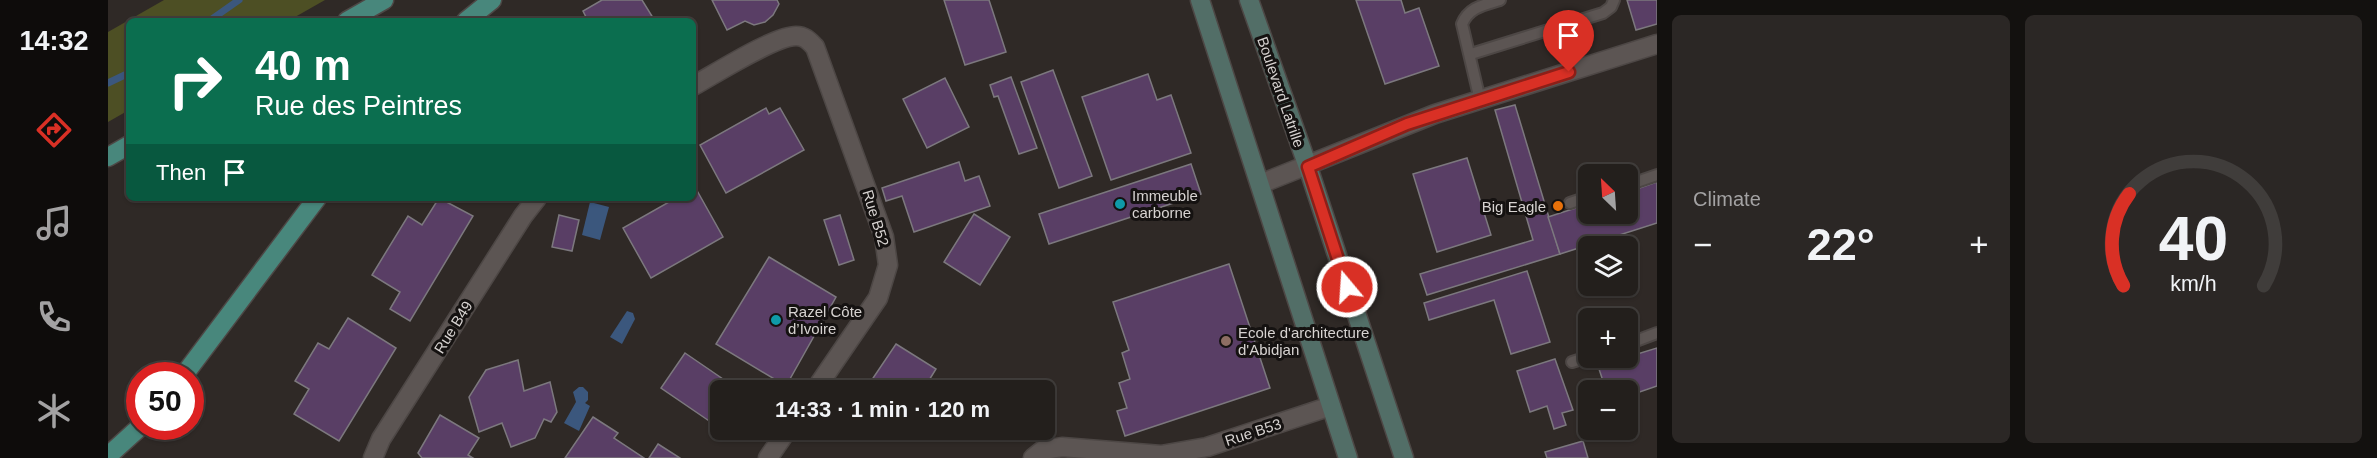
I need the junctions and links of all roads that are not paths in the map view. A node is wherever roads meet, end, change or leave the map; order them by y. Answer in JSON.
{"nodes":[{"id":1,"x":384,"y":0,"type":"edge"},
{"id":2,"x":492,"y":0,"type":"edge"},
{"id":3,"x":1200,"y":0,"type":"edge"},
{"id":4,"x":1249,"y":0,"type":"edge"},
{"id":5,"x":1500,"y":0,"type":"edge"},
{"id":6,"x":1614,"y":0,"type":"edge"},
{"id":7,"x":352,"y":18,"type":"edge"},
{"id":8,"x":470,"y":18,"type":"edge"},
{"id":9,"x":1657,"y":44,"type":"edge"},
{"id":10,"x":1471,"y":54,"type":"junction"},
{"id":11,"x":696,"y":84,"type":"edge"},
{"id":12,"x":1480,"y":100,"type":"junction"},
{"id":13,"x":126,"y":147,"type":"edge"},
{"id":14,"x":108,"y":157,"type":"edge"},
{"id":15,"x":1308,"y":167,"type":"junction"},
{"id":16,"x":1657,"y":175,"type":"edge"},
{"id":17,"x":1638,"y":182,"type":"edge"},
{"id":18,"x":1260,"y":184,"type":"junction"},
{"id":19,"x":1578,"y":200,"type":"edge"},
{"id":20,"x":315,"y":201,"type":"edge"},
{"id":21,"x":535,"y":201,"type":"edge"},
{"id":22,"x":1570,"y":203,"type":"dead end"},
{"id":23,"x":1657,"y":333,"type":"edge"},
{"id":24,"x":1638,"y":340,"type":"edge"},
{"id":25,"x":1578,"y":361,"type":"edge"},
{"id":26,"x":194,"y":362,"type":"edge"},
{"id":27,"x":1572,"y":363,"type":"dead end"},
{"id":28,"x":822,"y":380,"type":"edge"},
{"id":29,"x":1331,"y":406,"type":"junction"},
{"id":30,"x":126,"y":440,"type":"edge"},
{"id":31,"x":780,"y":440,"type":"edge"},
{"id":32,"x":108,"y":456,"type":"edge"},
{"id":33,"x":373,"y":458,"type":"edge"},
{"id":34,"x":768,"y":458,"type":"edge"},
{"id":35,"x":1033,"y":458,"type":"edge"},
{"id":36,"x":1348,"y":458,"type":"edge"},
{"id":37,"x":1404,"y":458,"type":"edge"}],
"edges":[{"from":1,"to":7,"type":"main road"},
{"from":2,"to":8,"type":"main road"},
{"from":3,"to":18,"type":"main road"},
{"from":4,"to":15,"type":"main road","name":"Boulevard Latrille"},
{"from":5,"to":10,"type":"lane"},
{"from":6,"to":10,"type":"lane"},
{"from":9,"to":12,"type":"street"},
{"from":10,"to":12,"type":"lane"},
{"from":11,"to":28,"type":"street","name":"Rue B52"},
{"from":12,"to":15,"type":"street"},
{"from":13,"to":14,"type":"main road"},
{"from":15,"to":18,"type":"street"},
{"from":15,"to":37,"type":"main road","name":"Boulevard Latrille"},
{"from":16,"to":17,"type":"lane"},
{"from":18,"to":29,"type":"main road"},
{"from":19,"to":22,"type":"lane"},
{"from":20,"to":26,"type":"main road"},
{"from":21,"to":33,"type":"street","name":"Rue B49"},
{"from":23,"to":24,"type":"lane"},
{"from":25,"to":27,"type":"lane"},
{"from":29,"to":35,"type":"street","name":"Rue B53"},
{"from":29,"to":36,"type":"main road"},
{"from":30,"to":32,"type":"main road"},
{"from":31,"to":34,"type":"street"}]}
